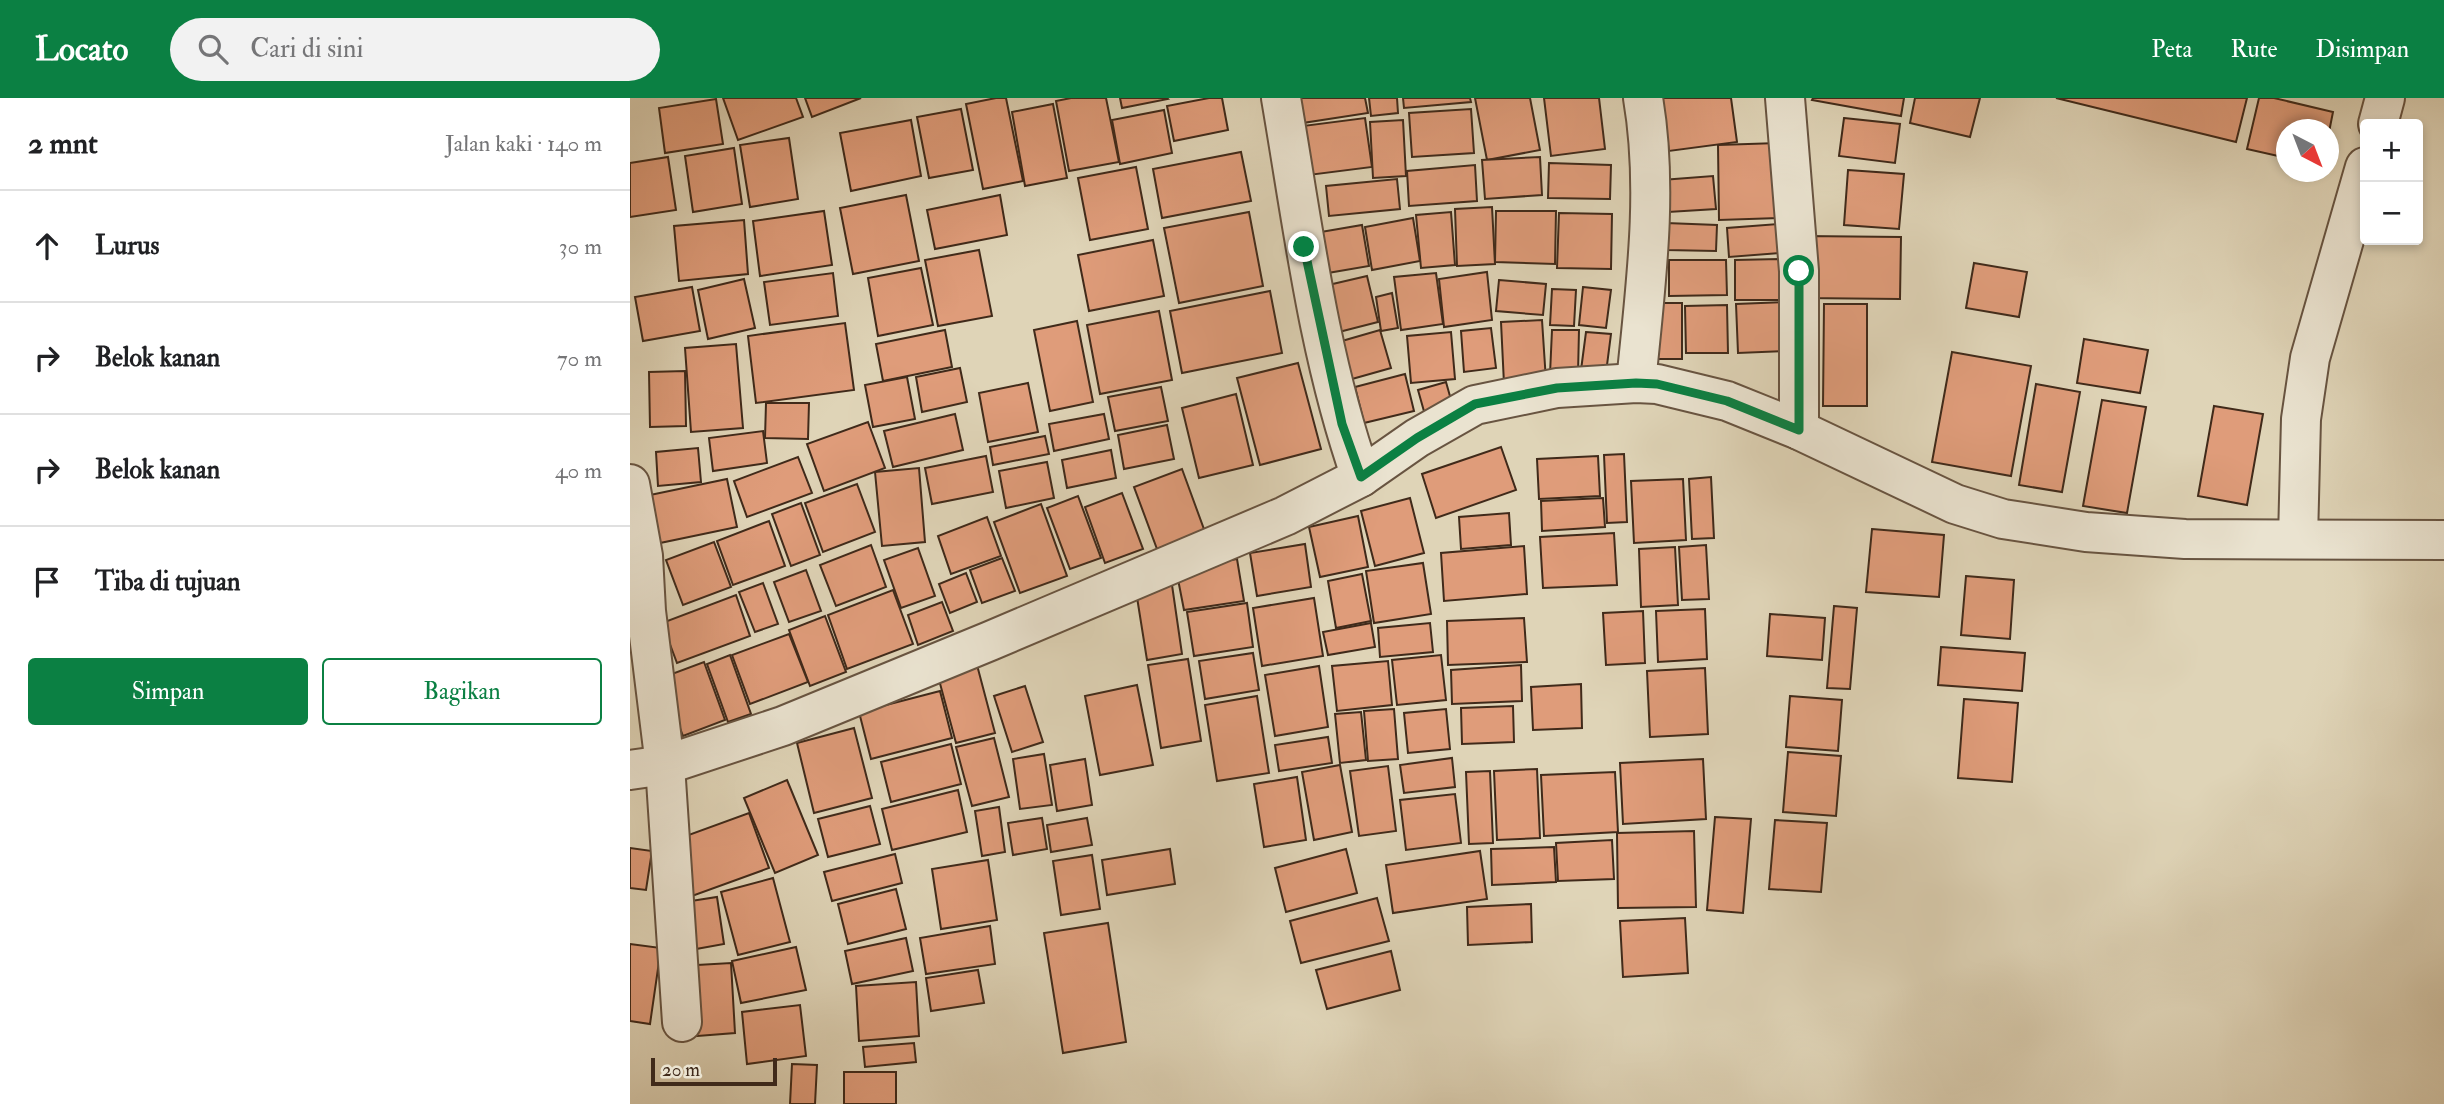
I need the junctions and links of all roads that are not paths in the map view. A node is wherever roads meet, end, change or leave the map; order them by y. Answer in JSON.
{"nodes":[{"id":1,"x":1281,"y":98,"type":"edge"},
{"id":2,"x":1643,"y":98,"type":"edge"},
{"id":3,"x":1785,"y":98,"type":"edge"},
{"id":4,"x":2385,"y":98,"type":"edge"},
{"id":5,"x":2379,"y":119,"type":"edge"},
{"id":6,"x":2361,"y":182,"type":"edge"},
{"id":7,"x":1636,"y":383,"type":"junction"},
{"id":8,"x":1799,"y":430,"type":"junction"},
{"id":9,"x":1361,"y":477,"type":"junction"},
{"id":10,"x":630,"y":484,"type":"edge"},
{"id":11,"x":2298,"y":539,"type":"junction"},
{"id":12,"x":2444,"y":540,"type":"edge"},
{"id":13,"x":647,"y":767,"type":"edge"},
{"id":14,"x":682,"y":1022,"type":"dead end"}],
"edges":[{"from":1,"to":9,"type":"street"},
{"from":2,"to":7,"type":"street"},
{"from":3,"to":8,"type":"street"},
{"from":4,"to":5,"type":"street"},
{"from":6,"to":11,"type":"street"},
{"from":7,"to":8,"type":"street"},
{"from":7,"to":9,"type":"street"},
{"from":8,"to":11,"type":"street"},
{"from":9,"to":13,"type":"street"},
{"from":10,"to":13,"type":"street"},
{"from":11,"to":12,"type":"street"},
{"from":13,"to":14,"type":"street"}]}
